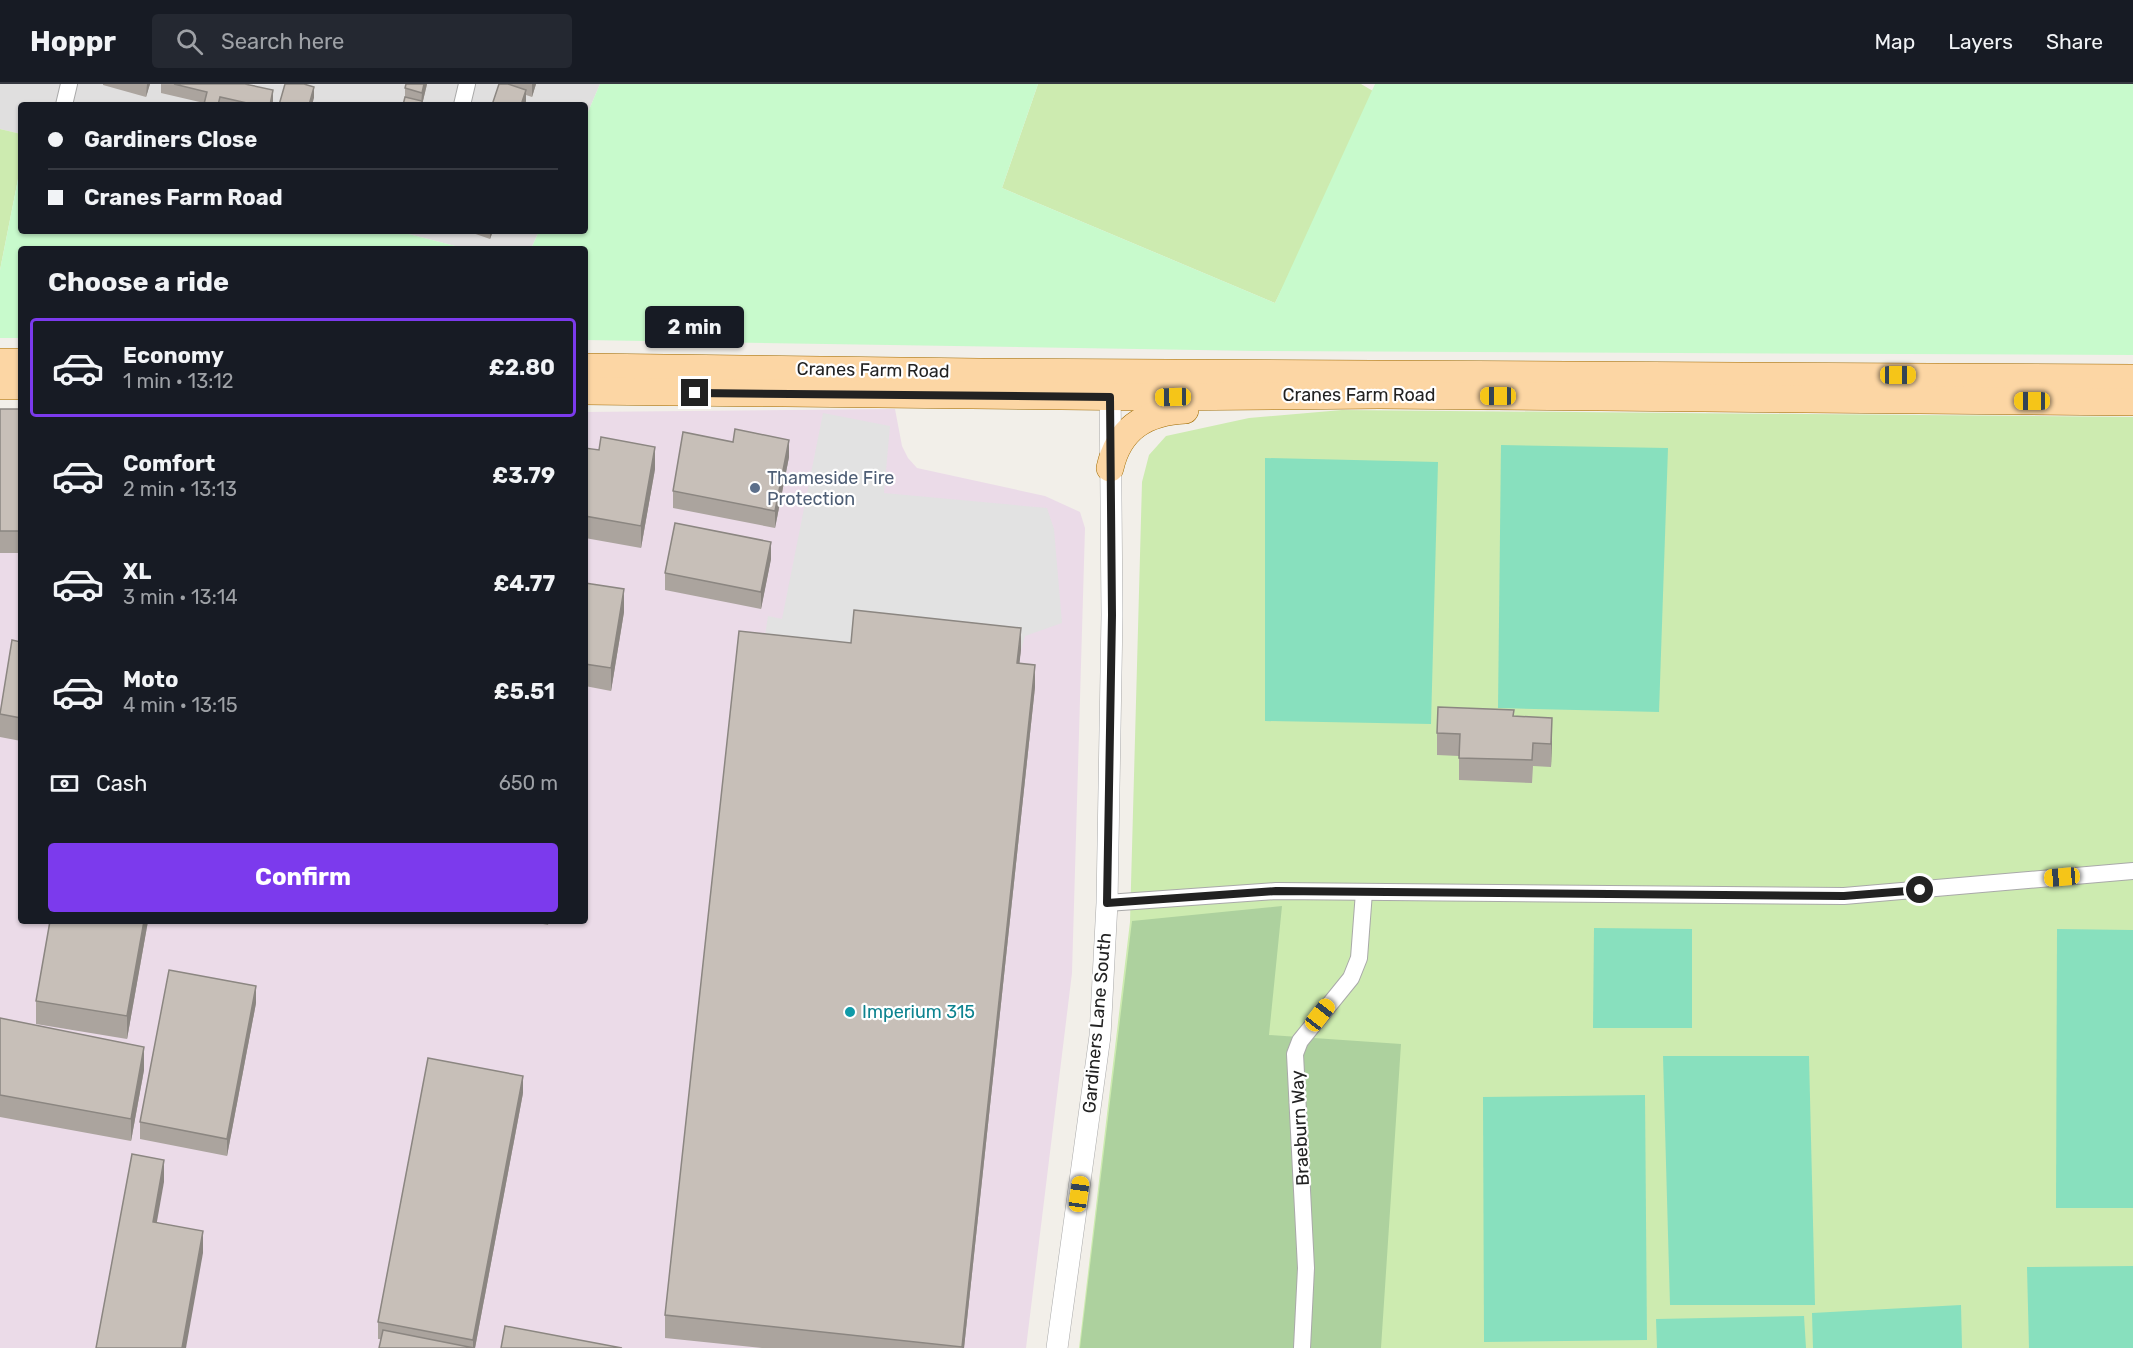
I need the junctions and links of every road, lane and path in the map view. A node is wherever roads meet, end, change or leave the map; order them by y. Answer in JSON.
{"nodes":[{"id":1,"x":69,"y":84,"type":"edge"},
{"id":2,"x":467,"y":84,"type":"edge"},
{"id":3,"x":65,"y":102,"type":"edge"},
{"id":4,"x":463,"y":102,"type":"edge"},
{"id":5,"x":0,"y":362,"type":"edge"},
{"id":6,"x":18,"y":362,"type":"edge"},
{"id":7,"x":588,"y":367,"type":"edge"},
{"id":8,"x":2133,"y":378,"type":"edge"},
{"id":9,"x":979,"y":384,"type":"junction"},
{"id":10,"x":1110,"y":385,"type":"junction"},
{"id":11,"x":0,"y":386,"type":"edge"},
{"id":12,"x":18,"y":386,"type":"edge"},
{"id":13,"x":588,"y":391,"type":"edge"},
{"id":14,"x":1311,"y":395,"type":"junction"},
{"id":15,"x":2133,"y":402,"type":"edge"},
{"id":16,"x":1110,"y":468,"type":"junction"},
{"id":17,"x":2133,"y":871,"type":"edge"},
{"id":18,"x":1364,"y":892,"type":"junction"},
{"id":19,"x":1107,"y":903,"type":"junction"},
{"id":20,"x":1057,"y":1348,"type":"edge"},
{"id":21,"x":1302,"y":1348,"type":"edge"}],
"edges":[{"from":1,"to":3,"type":"street"},
{"from":2,"to":4,"type":"street"},
{"from":5,"to":6,"type":"main road"},
{"from":7,"to":9,"type":"main road","name":"Cranes Farm Road"},
{"from":8,"to":10,"type":"main road","name":"Cranes Farm Road"},
{"from":9,"to":10,"type":"main road","name":"Cranes Farm Road"},
{"from":9,"to":13,"type":"main road","name":"Cranes Farm Road"},
{"from":10,"to":14,"type":"main road","name":"Cranes Farm Road"},
{"from":10,"to":16,"type":"street","name":"Gardiners Lane South"},
{"from":11,"to":12,"type":"main road"},
{"from":14,"to":15,"type":"main road","name":"Cranes Farm Road"},
{"from":14,"to":16,"type":"main road"},
{"from":16,"to":19,"type":"street","name":"Gardiners Lane South"},
{"from":17,"to":18,"type":"street"},
{"from":18,"to":19,"type":"street"},
{"from":18,"to":21,"type":"street","name":"Braeburn Way"},
{"from":19,"to":20,"type":"street","name":"Gardiners Lane South"}]}
